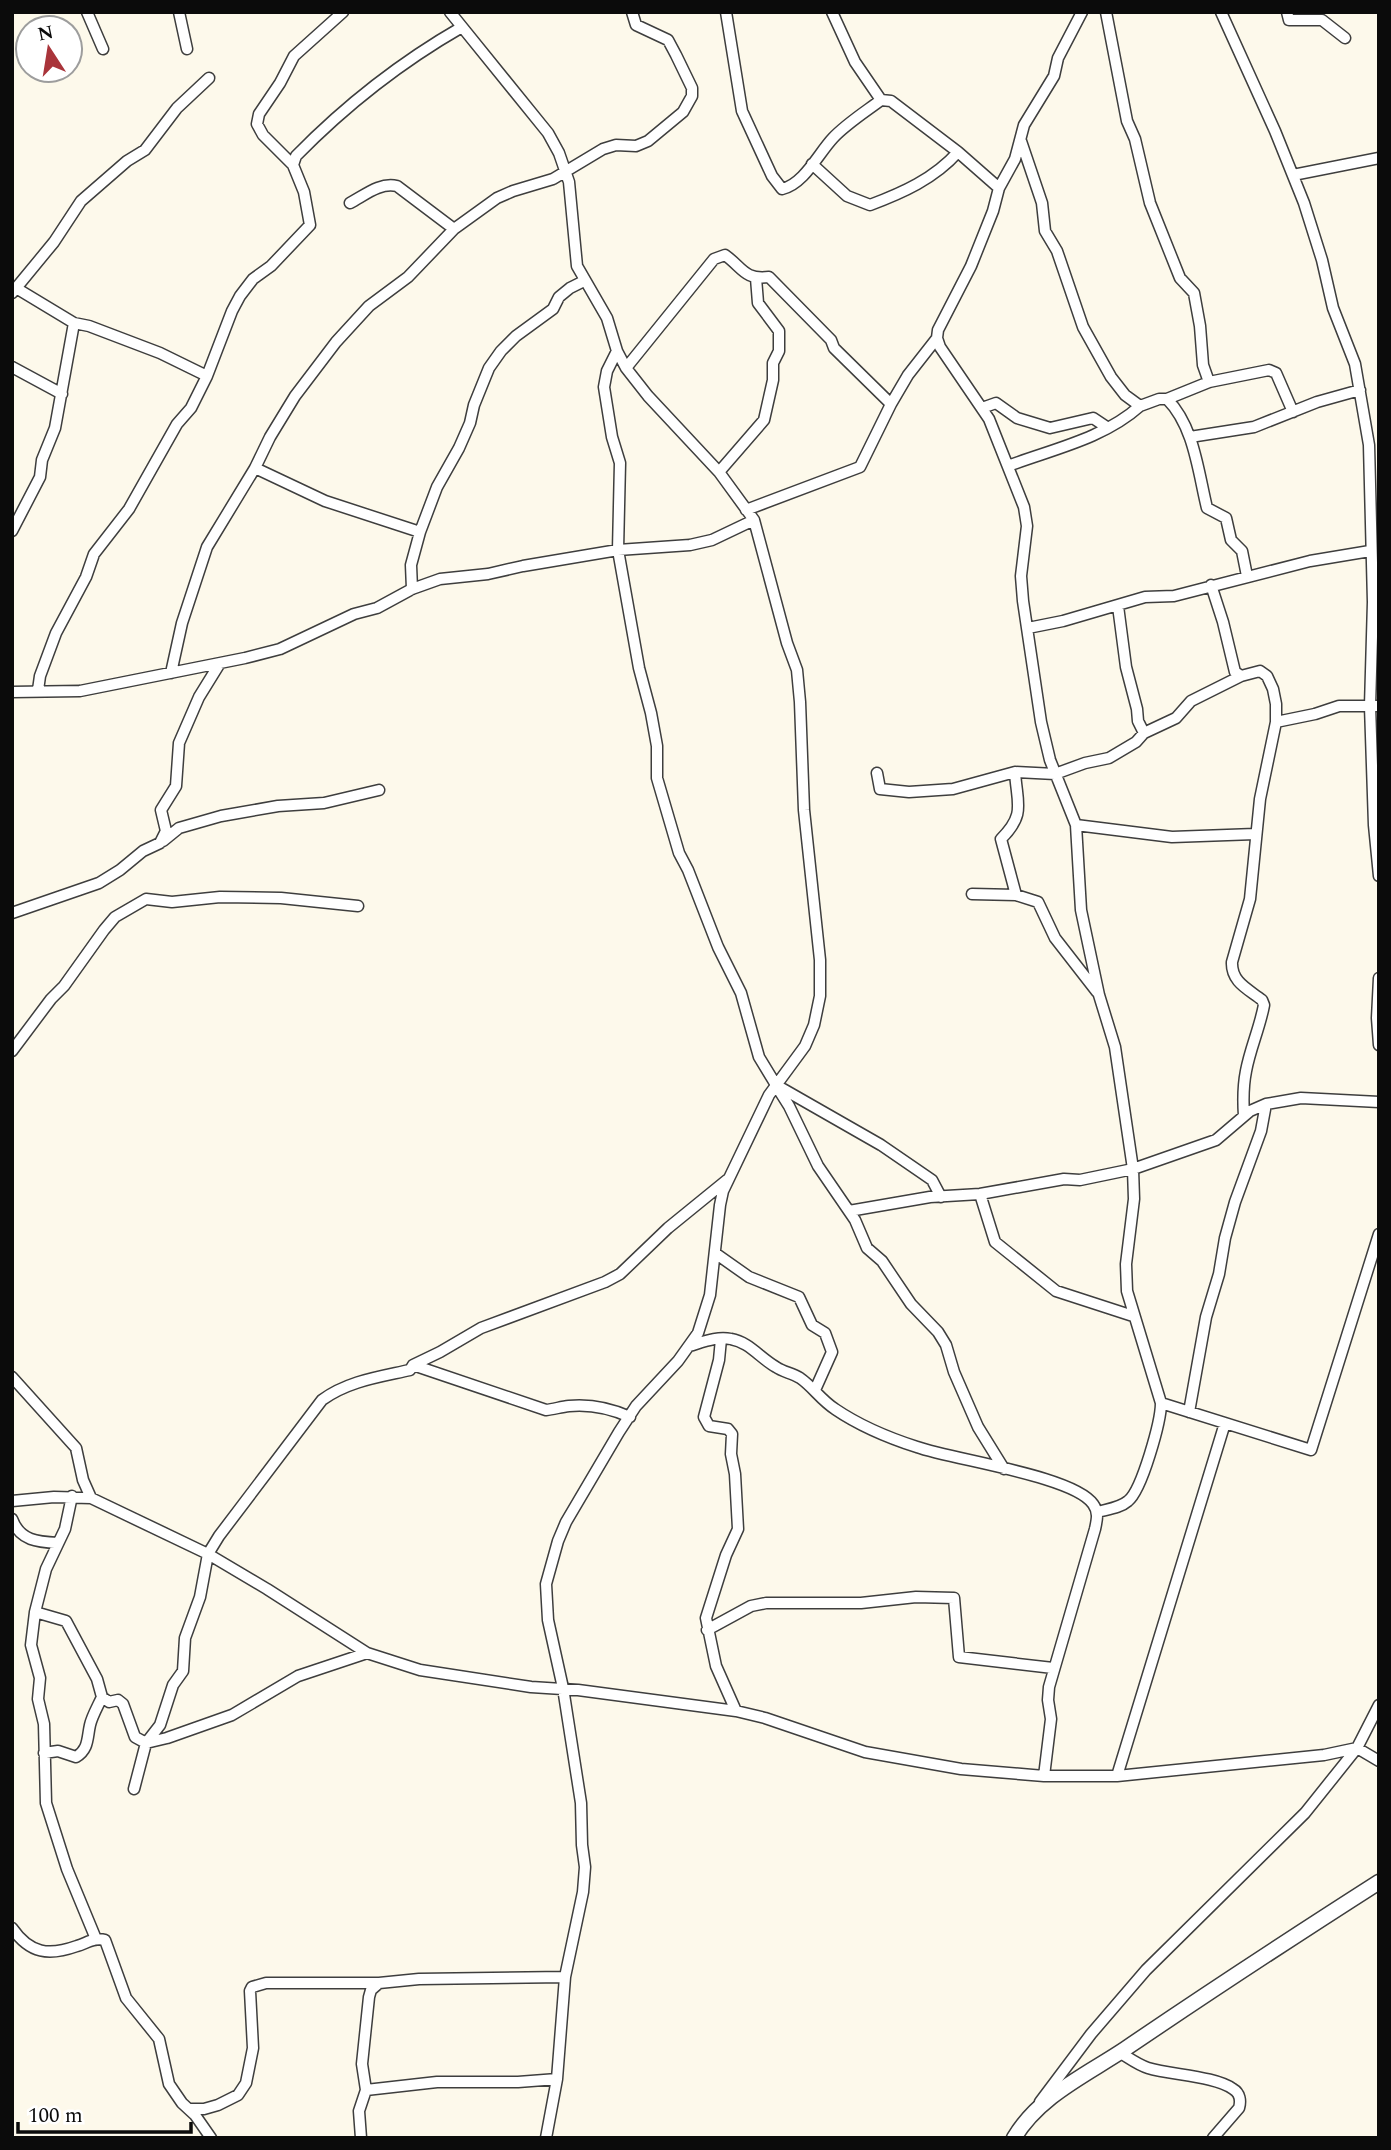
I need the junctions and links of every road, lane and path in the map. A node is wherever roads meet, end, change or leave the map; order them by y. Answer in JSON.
{"nodes":[{"id":1,"x":87,"y":12,"type":"edge"},
{"id":2,"x":180,"y":12,"type":"edge"},
{"id":3,"x":343,"y":12,"type":"edge"},
{"id":4,"x":450,"y":12,"type":"edge"},
{"id":5,"x":632,"y":12,"type":"edge"},
{"id":6,"x":726,"y":12,"type":"edge"},
{"id":7,"x":832,"y":12,"type":"edge"},
{"id":8,"x":1082,"y":12,"type":"edge"},
{"id":9,"x":1106,"y":12,"type":"edge"},
{"id":10,"x":1221,"y":12,"type":"edge"},
{"id":11,"x":1287,"y":12,"type":"edge"},
{"id":12,"x":462,"y":27,"type":"junction"},
{"id":13,"x":1345,"y":38,"type":"dead end"},
{"id":14,"x":103,"y":49,"type":"dead end"},
{"id":15,"x":187,"y":49,"type":"dead end"},
{"id":16,"x":209,"y":78,"type":"dead end"},
{"id":17,"x":881,"y":100,"type":"junction"},
{"id":18,"x":1021,"y":141,"type":"junction"},
{"id":19,"x":958,"y":152,"type":"junction"},
{"id":20,"x":1379,"y":158,"type":"edge"},
{"id":21,"x":812,"y":164,"type":"junction"},
{"id":22,"x":293,"y":165,"type":"junction"},
{"id":23,"x":566,"y":172,"type":"junction"},
{"id":24,"x":1293,"y":175,"type":"junction"},
{"id":25,"x":999,"y":188,"type":"junction"},
{"id":26,"x":351,"y":203,"type":"dead end"},
{"id":27,"x":454,"y":229,"type":"junction"},
{"id":28,"x":756,"y":278,"type":"junction"},
{"id":29,"x":584,"y":281,"type":"junction"},
{"id":30,"x":14,"y":291,"type":"edge"},
{"id":31,"x":74,"y":323,"type":"junction"},
{"id":32,"x":937,"y":338,"type":"junction"},
{"id":33,"x":617,"y":351,"type":"junction"},
{"id":34,"x":12,"y":367,"type":"edge"},
{"id":35,"x":626,"y":368,"type":"junction"},
{"id":36,"x":207,"y":376,"type":"junction"},
{"id":37,"x":1209,"y":382,"type":"junction"},
{"id":38,"x":1360,"y":390,"type":"junction"},
{"id":39,"x":62,"y":394,"type":"junction"},
{"id":40,"x":1167,"y":399,"type":"junction"},
{"id":41,"x":891,"y":404,"type":"junction"},
{"id":42,"x":1140,"y":406,"type":"junction"},
{"id":43,"x":982,"y":408,"type":"junction"},
{"id":44,"x":1293,"y":412,"type":"junction"},
{"id":45,"x":1108,"y":428,"type":"junction"},
{"id":46,"x":1190,"y":437,"type":"junction"},
{"id":47,"x":1374,"y":444,"type":"edge"},
{"id":48,"x":1008,"y":466,"type":"junction"},
{"id":49,"x":255,"y":468,"type":"junction"},
{"id":50,"x":719,"y":472,"type":"junction"},
{"id":51,"x":746,"y":509,"type":"junction"},
{"id":52,"x":754,"y":520,"type":"junction"},
{"id":53,"x":12,"y":531,"type":"edge"},
{"id":54,"x":420,"y":532,"type":"junction"},
{"id":55,"x":618,"y":550,"type":"junction"},
{"id":56,"x":1370,"y":551,"type":"junction"},
{"id":57,"x":1247,"y":576,"type":"junction"},
{"id":58,"x":1211,"y":585,"type":"junction"},
{"id":59,"x":412,"y":589,"type":"junction"},
{"id":60,"x":1118,"y":606,"type":"junction"},
{"id":61,"x":1028,"y":628,"type":"junction"},
{"id":62,"x":220,"y":663,"type":"junction"},
{"id":63,"x":171,"y":673,"type":"junction"},
{"id":64,"x":1241,"y":676,"type":"junction"},
{"id":65,"x":38,"y":690,"type":"junction"},
{"id":66,"x":12,"y":692,"type":"edge"},
{"id":67,"x":1375,"y":706,"type":"edge"},
{"id":68,"x":1276,"y":722,"type":"junction"},
{"id":69,"x":1144,"y":733,"type":"junction"},
{"id":70,"x":1015,"y":772,"type":"junction"},
{"id":71,"x":877,"y":773,"type":"dead end"},
{"id":72,"x":1055,"y":774,"type":"junction"},
{"id":73,"x":379,"y":790,"type":"dead end"},
{"id":74,"x":1076,"y":825,"type":"junction"},
{"id":75,"x":1255,"y":834,"type":"junction"},
{"id":76,"x":1377,"y":838,"type":"edge"},
{"id":77,"x":160,"y":843,"type":"junction"},
{"id":78,"x":1379,"y":876,"type":"edge"},
{"id":79,"x":972,"y":894,"type":"dead end"},
{"id":80,"x":1016,"y":895,"type":"junction"},
{"id":81,"x":358,"y":906,"type":"dead end"},
{"id":82,"x":12,"y":913,"type":"edge"},
{"id":83,"x":1379,"y":978,"type":"edge"},
{"id":84,"x":1099,"y":995,"type":"junction"},
{"id":85,"x":1379,"y":1045,"type":"edge"},
{"id":86,"x":12,"y":1051,"type":"edge"},
{"id":87,"x":776,"y":1085,"type":"junction"},
{"id":88,"x":1379,"y":1102,"type":"edge"},
{"id":89,"x":1266,"y":1104,"type":"junction"},
{"id":90,"x":1244,"y":1116,"type":"junction"},
{"id":91,"x":1133,"y":1169,"type":"junction"},
{"id":92,"x":730,"y":1177,"type":"junction"},
{"id":93,"x":980,"y":1194,"type":"junction"},
{"id":94,"x":941,"y":1197,"type":"junction"},
{"id":95,"x":849,"y":1211,"type":"junction"},
{"id":96,"x":1379,"y":1234,"type":"edge"},
{"id":97,"x":715,"y":1253,"type":"junction"},
{"id":98,"x":1133,"y":1316,"type":"junction"},
{"id":99,"x":721,"y":1339,"type":"junction"},
{"id":100,"x":689,"y":1346,"type":"junction"},
{"id":101,"x":413,"y":1365,"type":"junction"},
{"id":102,"x":12,"y":1377,"type":"edge"},
{"id":103,"x":815,"y":1390,"type":"junction"},
{"id":104,"x":1161,"y":1403,"type":"junction"},
{"id":105,"x":1189,"y":1412,"type":"junction"},
{"id":106,"x":630,"y":1417,"type":"junction"},
{"id":107,"x":1225,"y":1423,"type":"junction"},
{"id":108,"x":1004,"y":1469,"type":"junction"},
{"id":109,"x":72,"y":1496,"type":"junction"},
{"id":110,"x":91,"y":1498,"type":"junction"},
{"id":111,"x":12,"y":1501,"type":"edge"},
{"id":112,"x":1097,"y":1512,"type":"junction"},
{"id":113,"x":12,"y":1519,"type":"edge"},
{"id":114,"x":58,"y":1543,"type":"junction"},
{"id":115,"x":208,"y":1555,"type":"junction"},
{"id":116,"x":35,"y":1612,"type":"junction"},
{"id":117,"x":707,"y":1630,"type":"junction"},
{"id":118,"x":367,"y":1653,"type":"junction"},
{"id":119,"x":1053,"y":1668,"type":"junction"},
{"id":120,"x":564,"y":1688,"type":"junction"},
{"id":121,"x":102,"y":1697,"type":"junction"},
{"id":122,"x":1379,"y":1705,"type":"edge"},
{"id":123,"x":736,"y":1711,"type":"junction"},
{"id":124,"x":146,"y":1743,"type":"junction"},
{"id":125,"x":1357,"y":1748,"type":"junction"},
{"id":126,"x":44,"y":1753,"type":"junction"},
{"id":127,"x":1379,"y":1761,"type":"edge"},
{"id":128,"x":1044,"y":1776,"type":"junction"},
{"id":129,"x":1117,"y":1776,"type":"junction"},
{"id":130,"x":134,"y":1789,"type":"dead end"},
{"id":131,"x":1379,"y":1882,"type":"edge"},
{"id":132,"x":12,"y":1928,"type":"edge"},
{"id":133,"x":96,"y":1939,"type":"junction"},
{"id":134,"x":565,"y":1977,"type":"junction"},
{"id":135,"x":379,"y":1983,"type":"junction"},
{"id":136,"x":1119,"y":2052,"type":"junction"},
{"id":137,"x":556,"y":2079,"type":"junction"},
{"id":138,"x":366,"y":2090,"type":"junction"},
{"id":139,"x":189,"y":2109,"type":"junction"},
{"id":140,"x":1027,"y":2118,"type":"junction"},
{"id":141,"x":211,"y":2138,"type":"edge"},
{"id":142,"x":361,"y":2138,"type":"edge"},
{"id":143,"x":546,"y":2138,"type":"edge"},
{"id":144,"x":1014,"y":2138,"type":"edge"},
{"id":145,"x":1213,"y":2138,"type":"edge"}],
"edges":[{"from":1,"to":14,"type":"street"},
{"from":2,"to":15,"type":"street"},
{"from":3,"to":22,"type":"street"},
{"from":4,"to":12,"type":"street"},
{"from":5,"to":23,"type":"street"},
{"from":6,"to":21,"type":"street"},
{"from":7,"to":17,"type":"street"},
{"from":8,"to":18,"type":"street"},
{"from":9,"to":37,"type":"street"},
{"from":10,"to":24,"type":"street"},
{"from":11,"to":13,"type":"street"},
{"from":12,"to":22,"type":"street"},
{"from":12,"to":23,"type":"street"},
{"from":16,"to":30,"type":"street"},
{"from":17,"to":19,"type":"street"},
{"from":17,"to":21,"type":"street"},
{"from":18,"to":25,"type":"street"},
{"from":18,"to":42,"type":"street"},
{"from":19,"to":21,"type":"street"},
{"from":19,"to":25,"type":"street"},
{"from":20,"to":24,"type":"street"},
{"from":22,"to":36,"type":"street"},
{"from":23,"to":27,"type":"street"},
{"from":23,"to":29,"type":"street"},
{"from":24,"to":38,"type":"street"},
{"from":25,"to":32,"type":"street"},
{"from":26,"to":27,"type":"street"},
{"from":27,"to":49,"type":"street"},
{"from":28,"to":35,"type":"street"},
{"from":28,"to":41,"type":"street"},
{"from":28,"to":50,"type":"street"},
{"from":29,"to":33,"type":"street"},
{"from":29,"to":54,"type":"street"},
{"from":30,"to":31,"type":"street"},
{"from":31,"to":36,"type":"street"},
{"from":31,"to":39,"type":"street"},
{"from":32,"to":41,"type":"street"},
{"from":32,"to":43,"type":"street"},
{"from":33,"to":35,"type":"street"},
{"from":33,"to":55,"type":"street"},
{"from":34,"to":39,"type":"street"},
{"from":35,"to":50,"type":"street"},
{"from":36,"to":65,"type":"street"},
{"from":37,"to":40,"type":"street"},
{"from":37,"to":44,"type":"street"},
{"from":38,"to":44,"type":"street"},
{"from":38,"to":47,"type":"street"},
{"from":39,"to":53,"type":"street"},
{"from":40,"to":42,"type":"street"},
{"from":40,"to":46,"type":"street"},
{"from":41,"to":51,"type":"street"},
{"from":42,"to":45,"type":"street"},
{"from":43,"to":45,"type":"street"},
{"from":43,"to":48,"type":"street"},
{"from":44,"to":46,"type":"street"},
{"from":45,"to":48,"type":"street"},
{"from":46,"to":57,"type":"street"},
{"from":47,"to":56,"type":"street"},
{"from":48,"to":61,"type":"street"},
{"from":49,"to":54,"type":"street"},
{"from":49,"to":63,"type":"street"},
{"from":50,"to":51,"type":"street"},
{"from":51,"to":52,"type":"street"},
{"from":52,"to":55,"type":"street"},
{"from":52,"to":87,"type":"street"},
{"from":54,"to":59,"type":"street"},
{"from":55,"to":59,"type":"street"},
{"from":55,"to":87,"type":"street"},
{"from":56,"to":57,"type":"street"},
{"from":56,"to":67,"type":"street"},
{"from":57,"to":58,"type":"street"},
{"from":58,"to":60,"type":"street"},
{"from":58,"to":64,"type":"street"},
{"from":59,"to":62,"type":"street"},
{"from":60,"to":61,"type":"street"},
{"from":60,"to":69,"type":"street"},
{"from":61,"to":72,"type":"street"},
{"from":62,"to":63,"type":"street"},
{"from":62,"to":77,"type":"street"},
{"from":63,"to":65,"type":"street"},
{"from":64,"to":68,"type":"street"},
{"from":64,"to":69,"type":"street"},
{"from":65,"to":66,"type":"street"},
{"from":67,"to":68,"type":"street"},
{"from":67,"to":76,"type":"street"},
{"from":68,"to":75,"type":"street"},
{"from":69,"to":72,"type":"street"},
{"from":70,"to":71,"type":"street"},
{"from":70,"to":72,"type":"street"},
{"from":70,"to":80,"type":"street"},
{"from":72,"to":74,"type":"street"},
{"from":73,"to":77,"type":"street"},
{"from":74,"to":75,"type":"street"},
{"from":74,"to":84,"type":"street"},
{"from":75,"to":90,"type":"street"},
{"from":76,"to":78,"type":"street"},
{"from":77,"to":82,"type":"street"},
{"from":79,"to":80,"type":"street"},
{"from":80,"to":84,"type":"street"},
{"from":81,"to":86,"type":"street"},
{"from":83,"to":85,"type":"street"},
{"from":84,"to":91,"type":"street"},
{"from":87,"to":92,"type":"street"},
{"from":87,"to":94,"type":"street"},
{"from":87,"to":95,"type":"street"},
{"from":88,"to":89,"type":"street"},
{"from":89,"to":90,"type":"street"},
{"from":89,"to":105,"type":"street"},
{"from":90,"to":91,"type":"street"},
{"from":91,"to":93,"type":"street"},
{"from":91,"to":98,"type":"street"},
{"from":92,"to":97,"type":"street"},
{"from":92,"to":101,"type":"street"},
{"from":93,"to":94,"type":"street"},
{"from":93,"to":98,"type":"street"},
{"from":94,"to":95,"type":"street"},
{"from":95,"to":108,"type":"street"},
{"from":96,"to":107,"type":"street"},
{"from":97,"to":100,"type":"street"},
{"from":97,"to":103,"type":"street"},
{"from":98,"to":104,"type":"street"},
{"from":99,"to":100,"type":"street"},
{"from":99,"to":103,"type":"street"},
{"from":99,"to":117,"type":"street"},
{"from":100,"to":106,"type":"street"},
{"from":101,"to":106,"type":"street"},
{"from":101,"to":115,"type":"street"},
{"from":102,"to":110,"type":"street"},
{"from":103,"to":108,"type":"street"},
{"from":104,"to":105,"type":"street"},
{"from":104,"to":112,"type":"street"},
{"from":105,"to":107,"type":"street"},
{"from":106,"to":120,"type":"street"},
{"from":107,"to":129,"type":"street"},
{"from":108,"to":112,"type":"street"},
{"from":109,"to":110,"type":"street"},
{"from":109,"to":111,"type":"street"},
{"from":109,"to":114,"type":"street"},
{"from":110,"to":115,"type":"street"},
{"from":112,"to":119,"type":"street"},
{"from":113,"to":114,"type":"street"},
{"from":114,"to":116,"type":"street"},
{"from":115,"to":118,"type":"street"},
{"from":115,"to":124,"type":"street"},
{"from":116,"to":121,"type":"street"},
{"from":116,"to":126,"type":"street"},
{"from":117,"to":119,"type":"street"},
{"from":117,"to":123,"type":"street"},
{"from":118,"to":120,"type":"street"},
{"from":118,"to":124,"type":"street"},
{"from":119,"to":128,"type":"street"},
{"from":120,"to":123,"type":"street"},
{"from":120,"to":134,"type":"street"},
{"from":121,"to":124,"type":"street"},
{"from":121,"to":126,"type":"street"},
{"from":122,"to":125,"type":"street"},
{"from":123,"to":128,"type":"street"},
{"from":124,"to":130,"type":"street"},
{"from":125,"to":127,"type":"street"},
{"from":125,"to":129,"type":"street"},
{"from":125,"to":140,"type":"street"},
{"from":126,"to":133,"type":"street"},
{"from":128,"to":129,"type":"street"},
{"from":131,"to":136,"type":"street"},
{"from":132,"to":133,"type":"street"},
{"from":133,"to":139,"type":"street"},
{"from":134,"to":135,"type":"street"},
{"from":134,"to":137,"type":"street"},
{"from":135,"to":138,"type":"street"},
{"from":135,"to":139,"type":"street"},
{"from":136,"to":140,"type":"street"},
{"from":136,"to":145,"type":"street"},
{"from":137,"to":138,"type":"street"},
{"from":137,"to":143,"type":"street"},
{"from":138,"to":142,"type":"street"},
{"from":139,"to":141,"type":"street"},
{"from":140,"to":144,"type":"street"}]}
